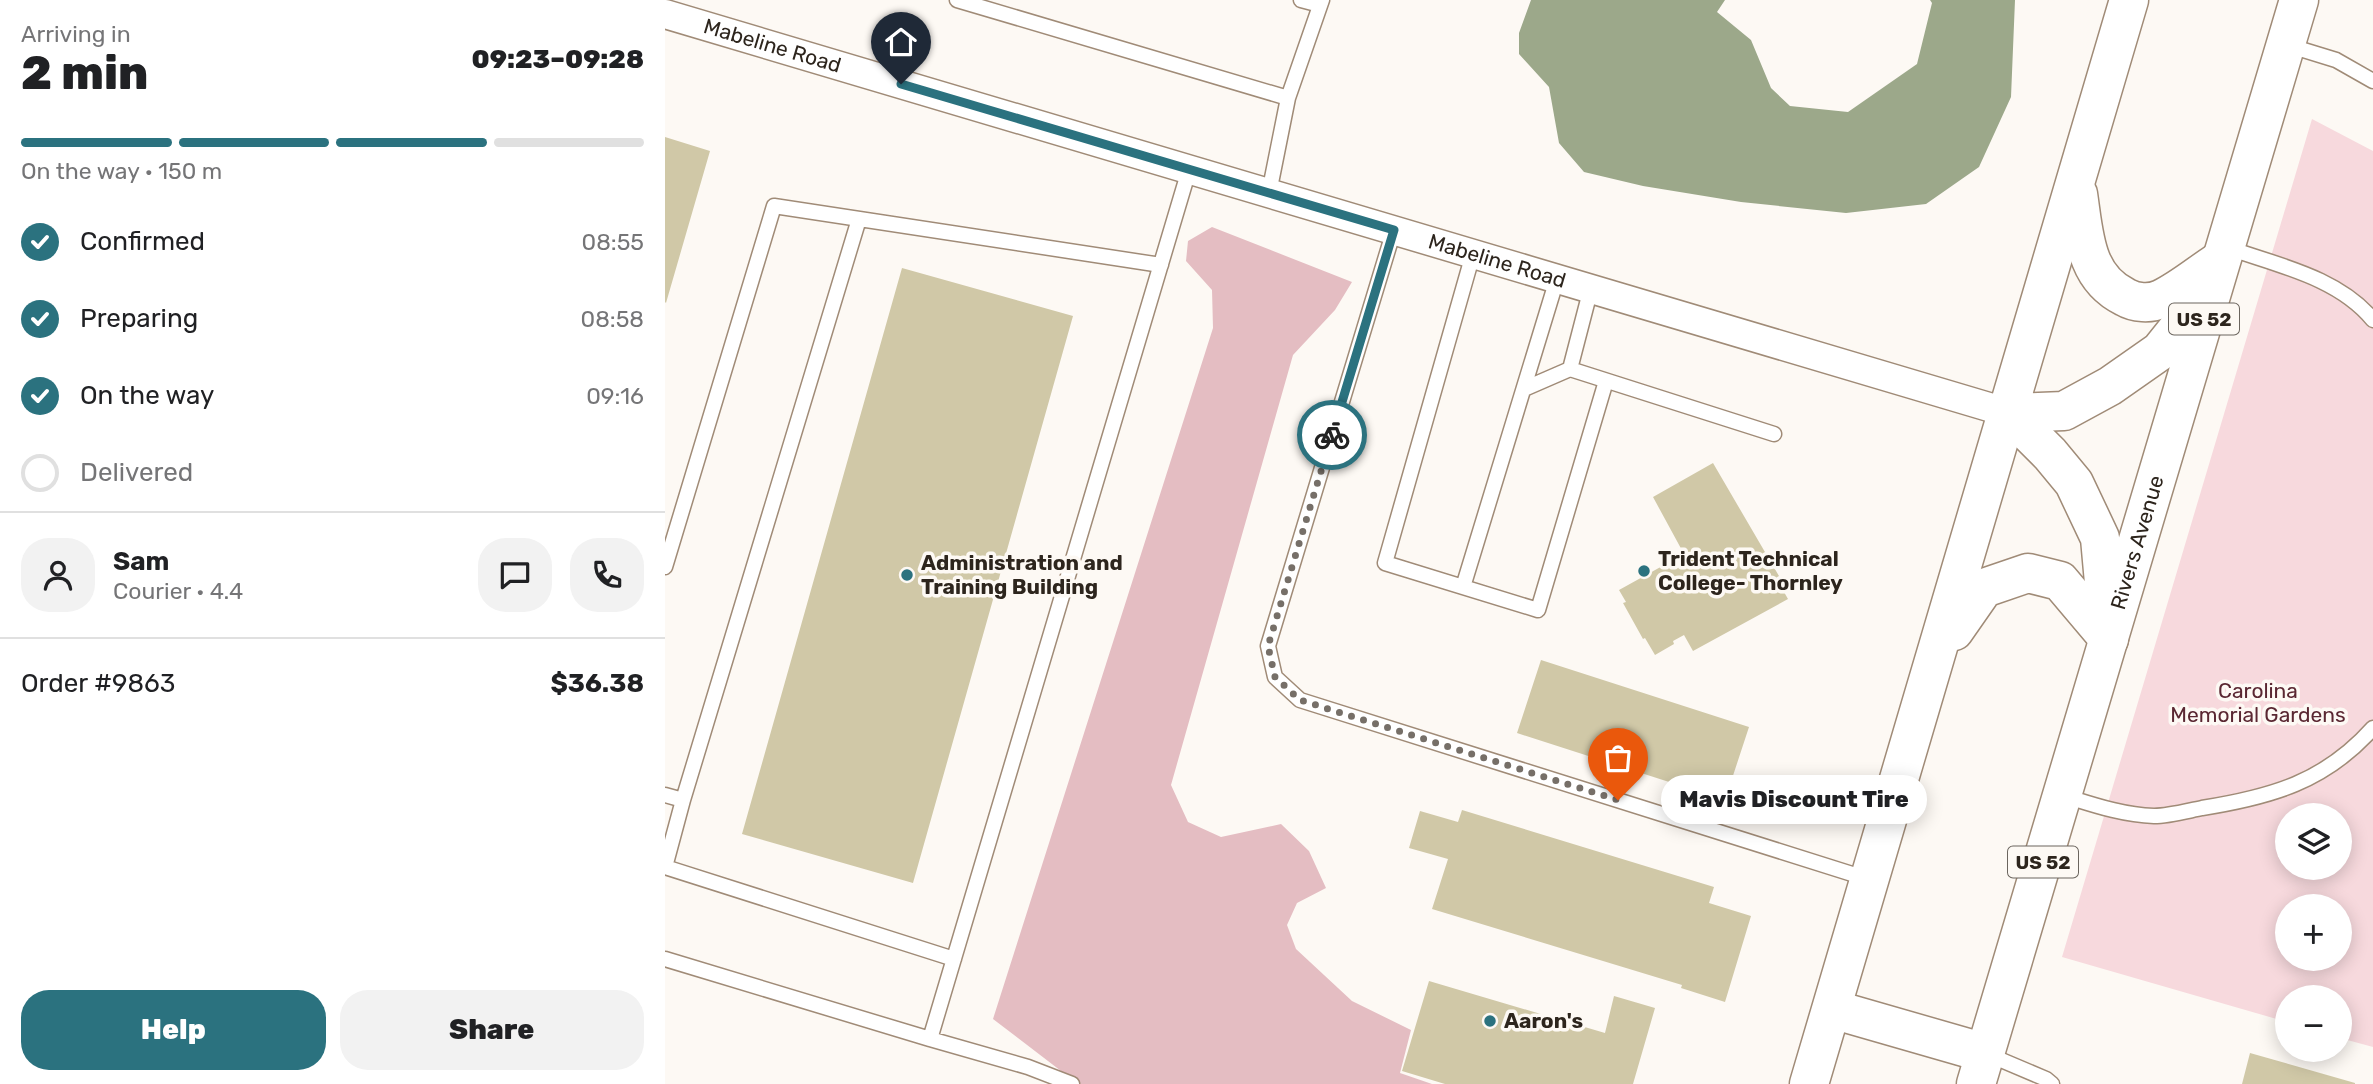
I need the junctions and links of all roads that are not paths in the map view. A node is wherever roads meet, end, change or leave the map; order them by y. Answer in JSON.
{"nodes":[{"id":1,"x":957,"y":0,"type":"edge"},
{"id":2,"x":1301,"y":0,"type":"edge"},
{"id":3,"x":2129,"y":0,"type":"edge"},
{"id":4,"x":2299,"y":0,"type":"edge"},
{"id":5,"x":1321,"y":3,"type":"edge"},
{"id":6,"x":665,"y":14,"type":"edge"},
{"id":7,"x":2285,"y":45,"type":"junction"},
{"id":8,"x":2373,"y":81,"type":"edge"},
{"id":9,"x":1288,"y":98,"type":"junction"},
{"id":10,"x":1189,"y":170,"type":"junction"},
{"id":11,"x":2077,"y":181,"type":"junction"},
{"id":12,"x":1269,"y":193,"type":"junction"},
{"id":13,"x":859,"y":219,"type":"junction"},
{"id":14,"x":1394,"y":230,"type":"junction"},
{"id":15,"x":1473,"y":254,"type":"junction"},
{"id":16,"x":2221,"y":263,"type":"junction"},
{"id":17,"x":1161,"y":265,"type":"junction"},
{"id":18,"x":1557,"y":279,"type":"junction"},
{"id":19,"x":1591,"y":288,"type":"junction"},
{"id":20,"x":2373,"y":320,"type":"edge"},
{"id":21,"x":1570,"y":369,"type":"junction"},
{"id":22,"x":1606,"y":381,"type":"junction"},
{"id":23,"x":1524,"y":389,"type":"junction"},
{"id":24,"x":2009,"y":413,"type":"junction"},
{"id":25,"x":1774,"y":434,"type":"dead end"},
{"id":26,"x":665,"y":567,"type":"edge"},
{"id":27,"x":1463,"y":587,"type":"junction"},
{"id":28,"x":2109,"y":639,"type":"junction"},
{"id":29,"x":1936,"y":656,"type":"junction"},
{"id":30,"x":2373,"y":728,"type":"edge"},
{"id":31,"x":665,"y":795,"type":"edge"},
{"id":32,"x":2063,"y":795,"type":"junction"},
{"id":33,"x":683,"y":800,"type":"junction"},
{"id":34,"x":665,"y":867,"type":"edge"},
{"id":35,"x":1870,"y":879,"type":"junction"},
{"id":36,"x":665,"y":959,"type":"edge"},
{"id":37,"x":954,"y":959,"type":"junction"},
{"id":38,"x":1832,"y":1009,"type":"junction"},
{"id":39,"x":930,"y":1039,"type":"junction"},
{"id":40,"x":1981,"y":1069,"type":"edge"},
{"id":41,"x":1072,"y":1084,"type":"edge"},
{"id":42,"x":1809,"y":1084,"type":"edge"},
{"id":43,"x":2052,"y":1084,"type":"edge"}],
"edges":[{"from":1,"to":9,"type":"lane"},
{"from":2,"to":5,"type":"lane"},
{"from":3,"to":11,"type":"main road"},
{"from":4,"to":7,"type":"main road","name":"Rivers Avenue","number":"US 52"},
{"from":5,"to":9,"type":"lane"},
{"from":6,"to":10,"type":"street","name":"Mabeline Road"},
{"from":7,"to":8,"type":"lane"},
{"from":7,"to":16,"type":"main road","name":"Rivers Avenue","number":"US 52"},
{"from":9,"to":12,"type":"lane"},
{"from":10,"to":12,"type":"street","name":"Mabeline Road"},
{"from":10,"to":17,"type":"lane"},
{"from":11,"to":16,"type":"main road"},
{"from":11,"to":24,"type":"main road"},
{"from":12,"to":14,"type":"street","name":"Mabeline Road"},
{"from":13,"to":17,"type":"lane"},
{"from":13,"to":26,"type":"lane"},
{"from":13,"to":33,"type":"lane"},
{"from":14,"to":15,"type":"street","name":"Mabeline Road"},
{"from":14,"to":35,"type":"lane"},
{"from":15,"to":18,"type":"street","name":"Mabeline Road"},
{"from":15,"to":27,"type":"lane"},
{"from":16,"to":20,"type":"lane"},
{"from":16,"to":24,"type":"main road"},
{"from":16,"to":28,"type":"main road","name":"Rivers Avenue","number":"US 52"},
{"from":17,"to":37,"type":"lane"},
{"from":18,"to":19,"type":"street","name":"Mabeline Road"},
{"from":18,"to":23,"type":"lane"},
{"from":19,"to":21,"type":"lane"},
{"from":19,"to":24,"type":"street","name":"Mabeline Road"},
{"from":21,"to":22,"type":"lane"},
{"from":21,"to":23,"type":"lane"},
{"from":22,"to":25,"type":"lane"},
{"from":22,"to":27,"type":"lane"},
{"from":23,"to":27,"type":"lane"},
{"from":24,"to":28,"type":"main road"},
{"from":24,"to":29,"type":"main road"},
{"from":28,"to":29,"type":"main road"},
{"from":28,"to":32,"type":"main road","name":"Rivers Avenue","number":"US 52"},
{"from":29,"to":35,"type":"main road"},
{"from":30,"to":32,"type":"lane"},
{"from":31,"to":33,"type":"lane"},
{"from":32,"to":40,"type":"main road","name":"Rivers Avenue","number":"US 52"},
{"from":33,"to":34,"type":"lane"},
{"from":34,"to":37,"type":"lane"},
{"from":35,"to":38,"type":"main road"},
{"from":36,"to":39,"type":"lane"},
{"from":37,"to":39,"type":"lane"},
{"from":38,"to":40,"type":"main road"},
{"from":38,"to":42,"type":"main road"},
{"from":39,"to":41,"type":"lane"},
{"from":40,"to":43,"type":"lane"}]}
